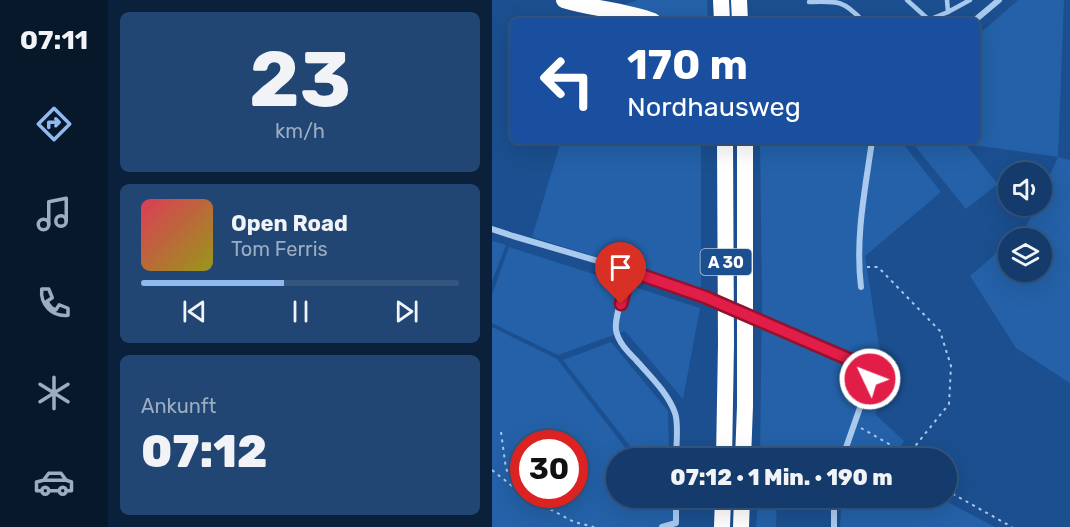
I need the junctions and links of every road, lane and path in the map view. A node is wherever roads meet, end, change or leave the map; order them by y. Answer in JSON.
{"nodes":[{"id":1,"x":622,"y":0,"type":"edge"},
{"id":2,"x":721,"y":0,"type":"edge"},
{"id":3,"x":739,"y":0,"type":"edge"},
{"id":4,"x":907,"y":0,"type":"edge"},
{"id":5,"x":947,"y":0,"type":"edge"},
{"id":6,"x":970,"y":0,"type":"edge"},
{"id":7,"x":999,"y":0,"type":"edge"},
{"id":8,"x":570,"y":2,"type":"edge"},
{"id":9,"x":809,"y":2,"type":"dead end"},
{"id":10,"x":843,"y":2,"type":"edge"},
{"id":11,"x":948,"y":12,"type":"junction"},
{"id":12,"x":643,"y":18,"type":"edge"},
{"id":13,"x":722,"y":18,"type":"edge"},
{"id":14,"x":740,"y":18,"type":"edge"},
{"id":15,"x":860,"y":18,"type":"edge"},
{"id":16,"x":925,"y":18,"type":"edge"},
{"id":17,"x":932,"y":18,"type":"edge"},
{"id":18,"x":978,"y":18,"type":"edge"},
{"id":19,"x":720,"y":144,"type":"edge"},
{"id":20,"x":725,"y":144,"type":"edge"},
{"id":21,"x":745,"y":144,"type":"edge"},
{"id":22,"x":872,"y":144,"type":"edge"},
{"id":23,"x":726,"y":180,"type":"junction"},
{"id":24,"x":492,"y":229,"type":"edge"},
{"id":25,"x":858,"y":268,"type":"junction"},
{"id":26,"x":630,"y":271,"type":"junction"},
{"id":27,"x":861,"y":287,"type":"dead end"},
{"id":28,"x":873,"y":361,"type":"dead end"},
{"id":29,"x":869,"y":370,"type":"junction"},
{"id":30,"x":854,"y":422,"type":"junction"},
{"id":31,"x":501,"y":432,"type":"dead end"},
{"id":32,"x":676,"y":448,"type":"edge"},
{"id":33,"x":724,"y":448,"type":"edge"},
{"id":34,"x":743,"y":448,"type":"edge"},
{"id":35,"x":846,"y":448,"type":"edge"},
{"id":36,"x":895,"y":448,"type":"edge"},
{"id":37,"x":914,"y":448,"type":"edge"},
{"id":38,"x":492,"y":470,"type":"edge"},
{"id":39,"x":510,"y":475,"type":"edge"},
{"id":40,"x":510,"y":484,"type":"edge"},
{"id":41,"x":957,"y":496,"type":"edge"},
{"id":42,"x":548,"y":508,"type":"edge"},
{"id":43,"x":676,"y":508,"type":"edge"},
{"id":44,"x":723,"y":508,"type":"edge"},
{"id":45,"x":742,"y":508,"type":"edge"},
{"id":46,"x":834,"y":508,"type":"edge"},
{"id":47,"x":594,"y":527,"type":"edge"},
{"id":48,"x":662,"y":527,"type":"edge"},
{"id":49,"x":722,"y":527,"type":"edge"},
{"id":50,"x":741,"y":527,"type":"edge"},
{"id":51,"x":834,"y":527,"type":"edge"},
{"id":52,"x":1012,"y":527,"type":"edge"}],
"edges":[{"from":1,"to":8,"type":"highway"},
{"from":2,"to":13,"type":"highway"},
{"from":3,"to":14,"type":"highway"},
{"from":4,"to":16,"type":"lane"},
{"from":5,"to":11,"type":"lane"},
{"from":6,"to":11,"type":"lane"},
{"from":7,"to":18,"type":"street"},
{"from":8,"to":12,"type":"highway"},
{"from":9,"to":10,"type":"lane"},
{"from":10,"to":15,"type":"lane"},
{"from":11,"to":17,"type":"lane"},
{"from":19,"to":23,"type":"highway"},
{"from":20,"to":23,"type":"highway","number":"A 30"},
{"from":21,"to":34,"type":"highway","number":"A 30"},
{"from":22,"to":25,"type":"street"},
{"from":23,"to":33,"type":"highway","number":"A 30"},
{"from":24,"to":26,"type":"street"},
{"from":25,"to":27,"type":"street"},
{"from":25,"to":37,"type":"path"},
{"from":26,"to":29,"type":"street","bridge":true},
{"from":26,"to":32,"type":"street"},
{"from":28,"to":29,"type":"street"},
{"from":29,"to":30,"type":"street"},
{"from":30,"to":35,"type":"street"},
{"from":30,"to":36,"type":"path"},
{"from":31,"to":39,"type":"path"},
{"from":38,"to":40,"type":"path"},
{"from":41,"to":52,"type":"path"},
{"from":42,"to":47,"type":"path"},
{"from":43,"to":48,"type":"street"},
{"from":44,"to":49,"type":"highway"},
{"from":45,"to":50,"type":"highway"},
{"from":46,"to":51,"type":"street"}]}
